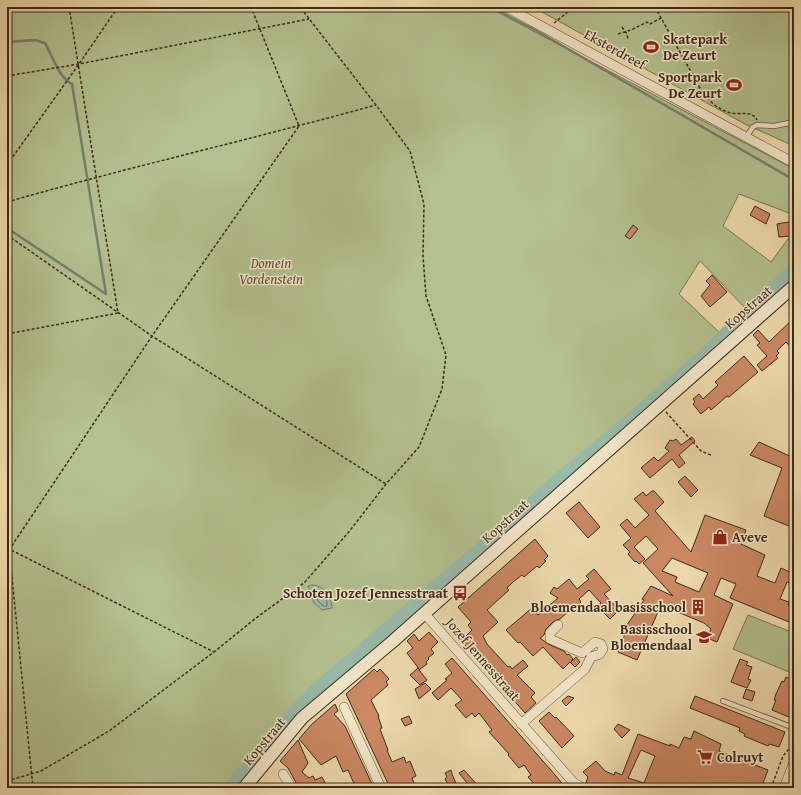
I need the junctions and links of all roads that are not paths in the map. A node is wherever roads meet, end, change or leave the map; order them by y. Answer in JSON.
{"nodes":[{"id":1,"x":506,"y":7,"type":"edge"},
{"id":2,"x":794,"y":122,"type":"edge"},
{"id":3,"x":746,"y":137,"type":"junction"},
{"id":4,"x":794,"y":163,"type":"edge"},
{"id":5,"x":794,"y":286,"type":"edge"},
{"id":6,"x":424,"y":613,"type":"junction"},
{"id":7,"x":558,"y":626,"type":"dead end"},
{"id":8,"x":582,"y":653,"type":"junction"},
{"id":9,"x":591,"y":657,"type":"junction"},
{"id":10,"x":723,"y":701,"type":"dead end"},
{"id":11,"x":344,"y":707,"type":"dead end"},
{"id":12,"x":522,"y":724,"type":"junction"},
{"id":13,"x":794,"y":728,"type":"edge"},
{"id":14,"x":794,"y":765,"type":"edge"},
{"id":15,"x":283,"y":774,"type":"dead end"},
{"id":16,"x":244,"y":788,"type":"edge"},
{"id":17,"x":292,"y":788,"type":"edge"},
{"id":18,"x":381,"y":788,"type":"edge"},
{"id":19,"x":583,"y":788,"type":"edge"},
{"id":20,"x":785,"y":788,"type":"edge"}],
"edges":[{"from":1,"to":3,"type":"street","name":"Eksterdreef"},
{"from":2,"to":3,"type":"lane"},
{"from":3,"to":4,"type":"street","name":"Eksterdreef"},
{"from":5,"to":6,"type":"main road","name":"Kopstraat"},
{"from":6,"to":12,"type":"street","name":"Jozef Jennesstraat"},
{"from":6,"to":16,"type":"main road","name":"Kopstraat"},
{"from":7,"to":8,"type":"street"},
{"from":8,"to":9,"type":"street"},
{"from":8,"to":9,"type":"street"},
{"from":9,"to":12,"type":"street"},
{"from":10,"to":13,"type":"lane"},
{"from":11,"to":18,"type":"street"},
{"from":12,"to":19,"type":"street","name":"Jozef Jennesstraat"},
{"from":14,"to":20,"type":"street"},
{"from":15,"to":17,"type":"street"}]}
